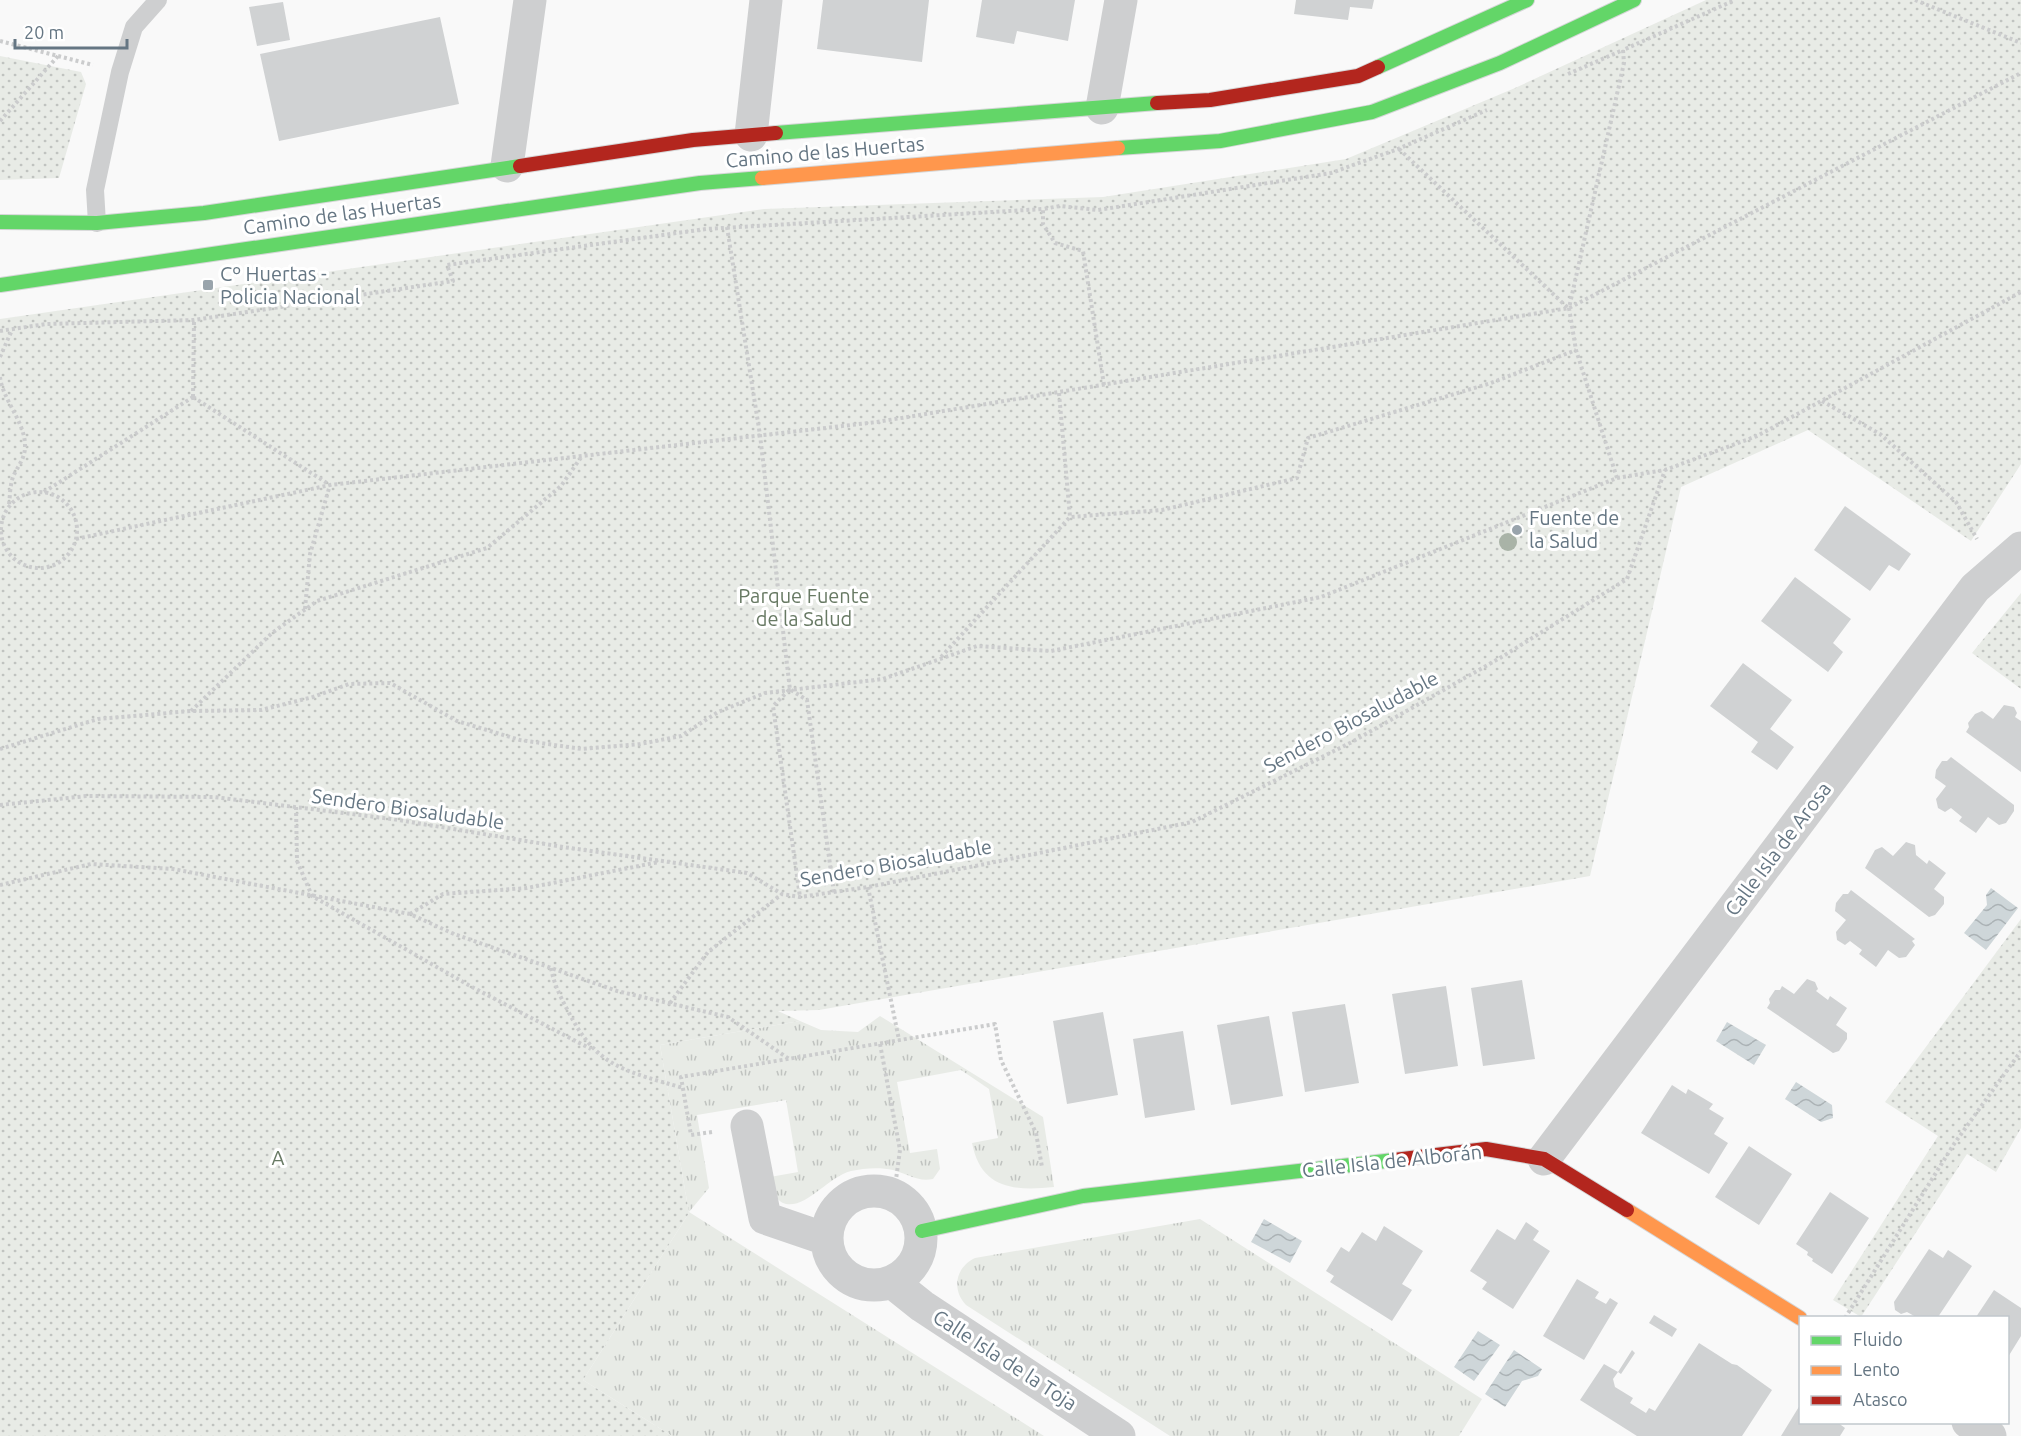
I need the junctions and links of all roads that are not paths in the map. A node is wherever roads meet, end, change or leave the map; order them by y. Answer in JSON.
{"nodes":[{"id":1,"x":158,"y":0,"type":"edge"},
{"id":2,"x":530,"y":0,"type":"edge"},
{"id":3,"x":766,"y":0,"type":"edge"},
{"id":4,"x":1121,"y":0,"type":"edge"},
{"id":5,"x":1527,"y":0,"type":"edge"},
{"id":6,"x":1634,"y":0,"type":"edge"},
{"id":7,"x":1102,"y":108,"type":"junction"},
{"id":8,"x":751,"y":135,"type":"junction"},
{"id":9,"x":507,"y":166,"type":"junction"},
{"id":10,"x":0,"y":222,"type":"edge"},
{"id":11,"x":97,"y":223,"type":"junction"},
{"id":12,"x":0,"y":285,"type":"edge"},
{"id":13,"x":2021,"y":548,"type":"edge"},
{"id":14,"x":747,"y":1126,"type":"road end"},
{"id":15,"x":1544,"y":1159,"type":"junction"},
{"id":16,"x":921,"y":1231,"type":"junction"},
{"id":17,"x":826,"y":1239,"type":"junction"},
{"id":18,"x":892,"y":1282,"type":"junction"},
{"id":19,"x":1799,"y":1317,"type":"edge"},
{"id":20,"x":1971,"y":1424,"type":"edge"},
{"id":21,"x":1119,"y":1436,"type":"edge"},
{"id":22,"x":1990,"y":1436,"type":"edge"}],
"edges":[{"from":1,"to":11,"type":"lane"},
{"from":2,"to":9,"type":"street"},
{"from":3,"to":8,"type":"street"},
{"from":4,"to":7,"type":"street"},
{"from":5,"to":7,"type":"main road","name":"Camino de las Huertas"},
{"from":6,"to":12,"type":"main road","name":"Camino de las Huertas"},
{"from":7,"to":8,"type":"main road","name":"Camino de las Huertas"},
{"from":8,"to":9,"type":"main road","name":"Camino de las Huertas"},
{"from":9,"to":11,"type":"main road","name":"Camino de las Huertas"},
{"from":10,"to":11,"type":"main road","name":"Camino de las Huertas"},
{"from":13,"to":15,"type":"street","name":"Calle Isla de Arosa"},
{"from":14,"to":17,"type":"street"},
{"from":15,"to":16,"type":"main road","name":"Calle Isla de Alborán"},
{"from":15,"to":19,"type":"main road","name":"Calle Isla de Alborán"},
{"from":16,"to":17,"type":"street"},
{"from":16,"to":18,"type":"street"},
{"from":17,"to":18,"type":"street"},
{"from":18,"to":21,"type":"street","name":"Calle Isla de la Toja"},
{"from":20,"to":22,"type":"street"}]}
